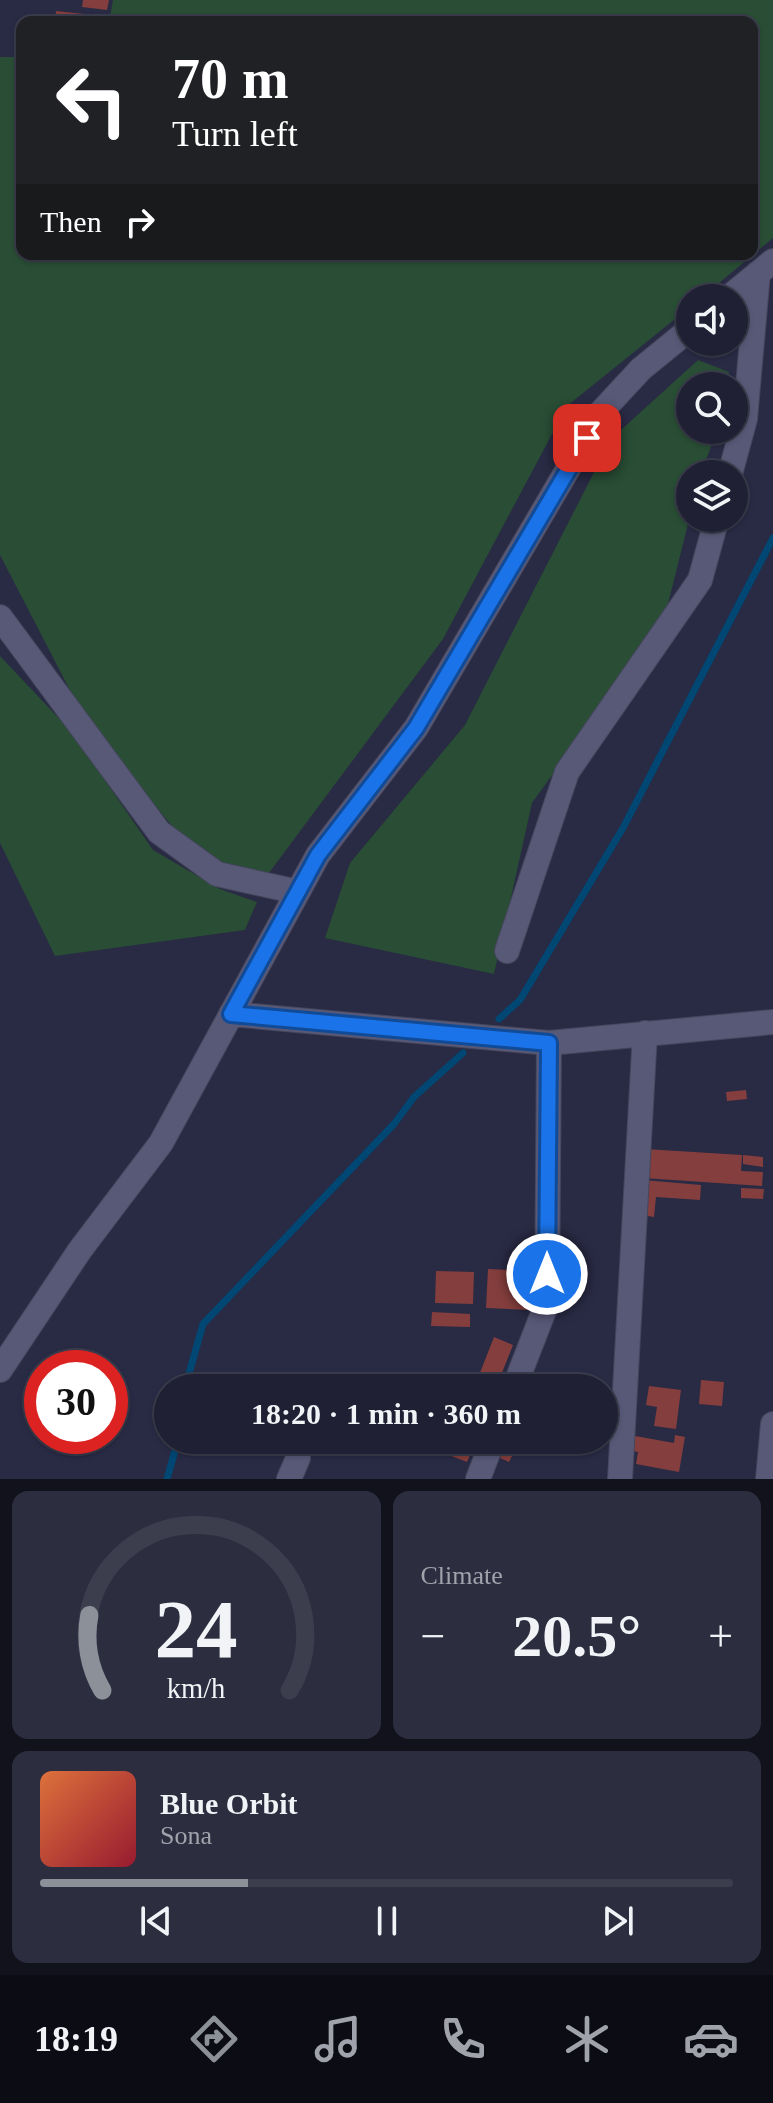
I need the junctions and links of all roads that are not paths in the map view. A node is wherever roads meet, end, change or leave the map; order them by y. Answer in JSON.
{"nodes":[{"id":1,"x":766,"y":267,"type":"edge"},
{"id":2,"x":745,"y":284,"type":"edge"},
{"id":3,"x":676,"y":340,"type":"edge"},
{"id":4,"x":734,"y":460,"type":"edge"},
{"id":5,"x":713,"y":532,"type":"edge"},
{"id":6,"x":0,"y":617,"type":"edge"},
{"id":7,"x":298,"y":892,"type":"junction"},
{"id":8,"x":507,"y":951,"type":"dead end"},
{"id":9,"x":231,"y":1014,"type":"junction"},
{"id":10,"x":773,"y":1022,"type":"edge"},
{"id":11,"x":645,"y":1033,"type":"junction"},
{"id":12,"x":549,"y":1043,"type":"junction"},
{"id":13,"x":0,"y":1370,"type":"edge"},
{"id":14,"x":519,"y":1374,"type":"edge"},
{"id":15,"x":773,"y":1424,"type":"edge"},
{"id":16,"x":488,"y":1454,"type":"edge"},
{"id":17,"x":478,"y":1479,"type":"edge"},
{"id":18,"x":620,"y":1479,"type":"edge"},
{"id":19,"x":768,"y":1479,"type":"edge"}],
"edges":[{"from":1,"to":2,"type":"street"},
{"from":1,"to":4,"type":"street"},
{"from":3,"to":7,"type":"street"},
{"from":5,"to":8,"type":"street"},
{"from":6,"to":7,"type":"street"},
{"from":7,"to":9,"type":"street"},
{"from":9,"to":12,"type":"street"},
{"from":9,"to":13,"type":"street"},
{"from":10,"to":11,"type":"street"},
{"from":11,"to":12,"type":"street"},
{"from":11,"to":18,"type":"street"},
{"from":12,"to":14,"type":"street"},
{"from":15,"to":19,"type":"street"},
{"from":16,"to":17,"type":"street"}]}
